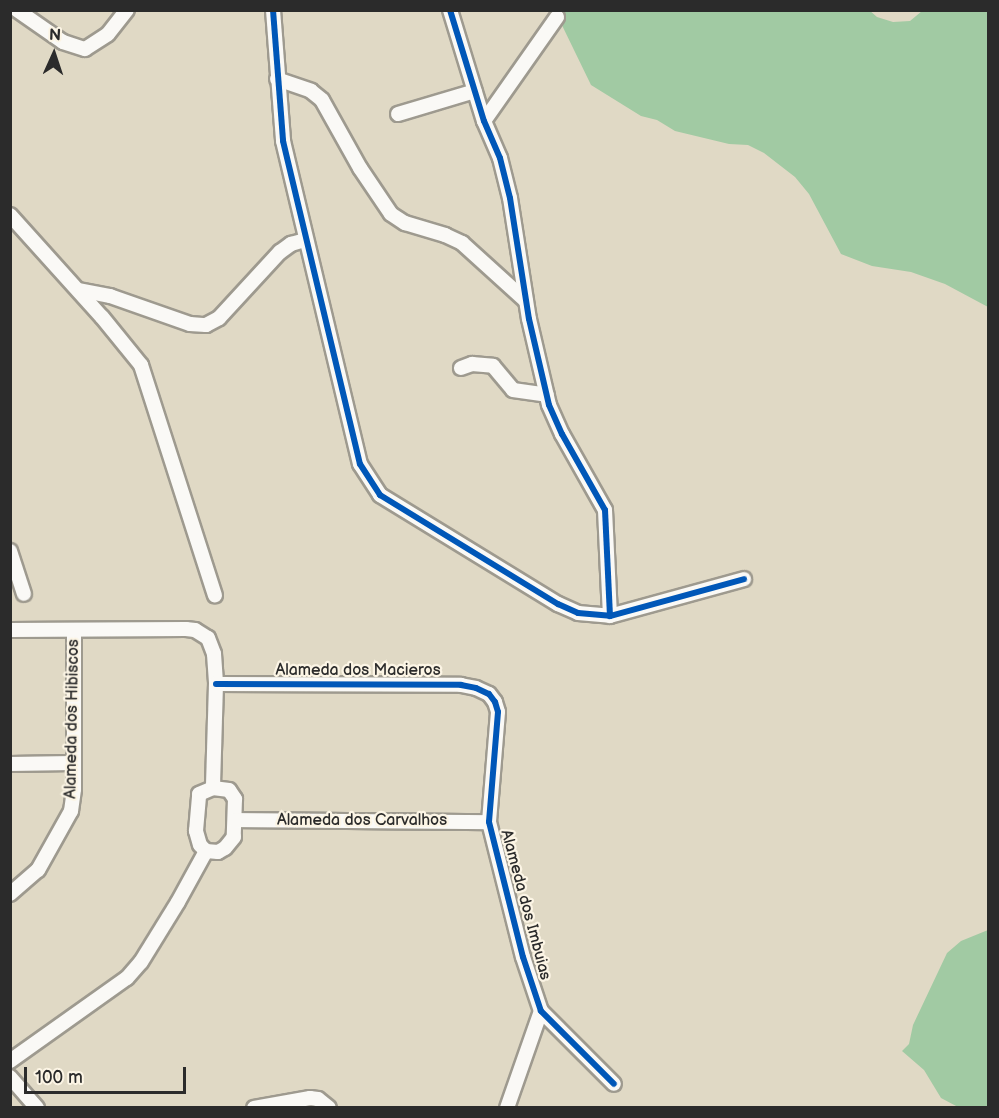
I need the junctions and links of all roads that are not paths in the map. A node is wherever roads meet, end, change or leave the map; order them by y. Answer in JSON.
{"nodes":[{"id":1,"x":17,"y":10,"type":"edge"},
{"id":2,"x":127,"y":10,"type":"edge"},
{"id":3,"x":273,"y":10,"type":"edge"},
{"id":4,"x":450,"y":10,"type":"edge"},
{"id":5,"x":557,"y":17,"type":"dead end"},
{"id":6,"x":277,"y":79,"type":"junction"},
{"id":7,"x":475,"y":91,"type":"junction"},
{"id":8,"x":398,"y":114,"type":"dead end"},
{"id":9,"x":484,"y":121,"type":"junction"},
{"id":10,"x":10,"y":215,"type":"edge"},
{"id":11,"x":305,"y":240,"type":"junction"},
{"id":12,"x":79,"y":290,"type":"junction"},
{"id":13,"x":110,"y":296,"type":"junction"},
{"id":14,"x":526,"y":301,"type":"junction"},
{"id":15,"x":102,"y":317,"type":"junction"},
{"id":16,"x":461,"y":368,"type":"dead end"},
{"id":17,"x":547,"y":395,"type":"junction"},
{"id":18,"x":10,"y":551,"type":"edge"},
{"id":19,"x":744,"y":579,"type":"dead end"},
{"id":20,"x":24,"y":594,"type":"dead end"},
{"id":21,"x":215,"y":595,"type":"dead end"},
{"id":22,"x":610,"y":616,"type":"junction"},
{"id":23,"x":10,"y":630,"type":"edge"},
{"id":24,"x":74,"y":631,"type":"junction"},
{"id":25,"x":216,"y":684,"type":"junction"},
{"id":26,"x":495,"y":702,"type":"joint"},
{"id":27,"x":74,"y":763,"type":"junction"},
{"id":28,"x":10,"y":764,"type":"edge"},
{"id":29,"x":213,"y":788,"type":"junction"},
{"id":30,"x":236,"y":820,"type":"junction"},
{"id":31,"x":489,"y":822,"type":"junction"},
{"id":32,"x":206,"y":851,"type":"junction"},
{"id":33,"x":10,"y":894,"type":"edge"},
{"id":34,"x":541,"y":1011,"type":"junction"},
{"id":35,"x":10,"y":1061,"type":"edge"},
{"id":36,"x":10,"y":1077,"type":"edge"},
{"id":37,"x":614,"y":1084,"type":"dead end"},
{"id":38,"x":37,"y":1107,"type":"edge"},
{"id":39,"x":254,"y":1107,"type":"edge"},
{"id":40,"x":329,"y":1107,"type":"edge"},
{"id":41,"x":507,"y":1107,"type":"edge"}],
"edges":[{"from":1,"to":2,"type":"street"},
{"from":3,"to":6,"type":"street"},
{"from":4,"to":7,"type":"street"},
{"from":5,"to":9,"type":"street"},
{"from":6,"to":11,"type":"street"},
{"from":6,"to":14,"type":"street"},
{"from":7,"to":8,"type":"street"},
{"from":7,"to":9,"type":"street"},
{"from":9,"to":14,"type":"street"},
{"from":10,"to":12,"type":"street"},
{"from":11,"to":13,"type":"street"},
{"from":11,"to":22,"type":"street"},
{"from":12,"to":13,"type":"street"},
{"from":12,"to":15,"type":"street"},
{"from":13,"to":15,"type":"street"},
{"from":14,"to":17,"type":"street"},
{"from":15,"to":21,"type":"street"},
{"from":16,"to":17,"type":"street"},
{"from":17,"to":22,"type":"street"},
{"from":18,"to":20,"type":"street"},
{"from":19,"to":22,"type":"street"},
{"from":23,"to":24,"type":"street"},
{"from":24,"to":25,"type":"street"},
{"from":24,"to":27,"type":"street","name":"Alameda dos Hibiscos"},
{"from":25,"to":26,"type":"street","name":"Alameda dos Macieros"},
{"from":25,"to":29,"type":"street"},
{"from":26,"to":31,"type":"street","name":"Alameda dos Imbuias"},
{"from":27,"to":28,"type":"street"},
{"from":27,"to":33,"type":"street","name":"Alameda dos Hibiscos"},
{"from":29,"to":30,"type":"street"},
{"from":29,"to":32,"type":"street"},
{"from":30,"to":31,"type":"street","name":"Alameda dos Carvalhos"},
{"from":30,"to":32,"type":"street"},
{"from":31,"to":34,"type":"street","name":"Alameda dos Imbuias"},
{"from":32,"to":35,"type":"street"},
{"from":34,"to":37,"type":"street","name":"Alameda dos Imbuias"},
{"from":34,"to":41,"type":"street"},
{"from":36,"to":38,"type":"street"},
{"from":39,"to":40,"type":"street"}]}
